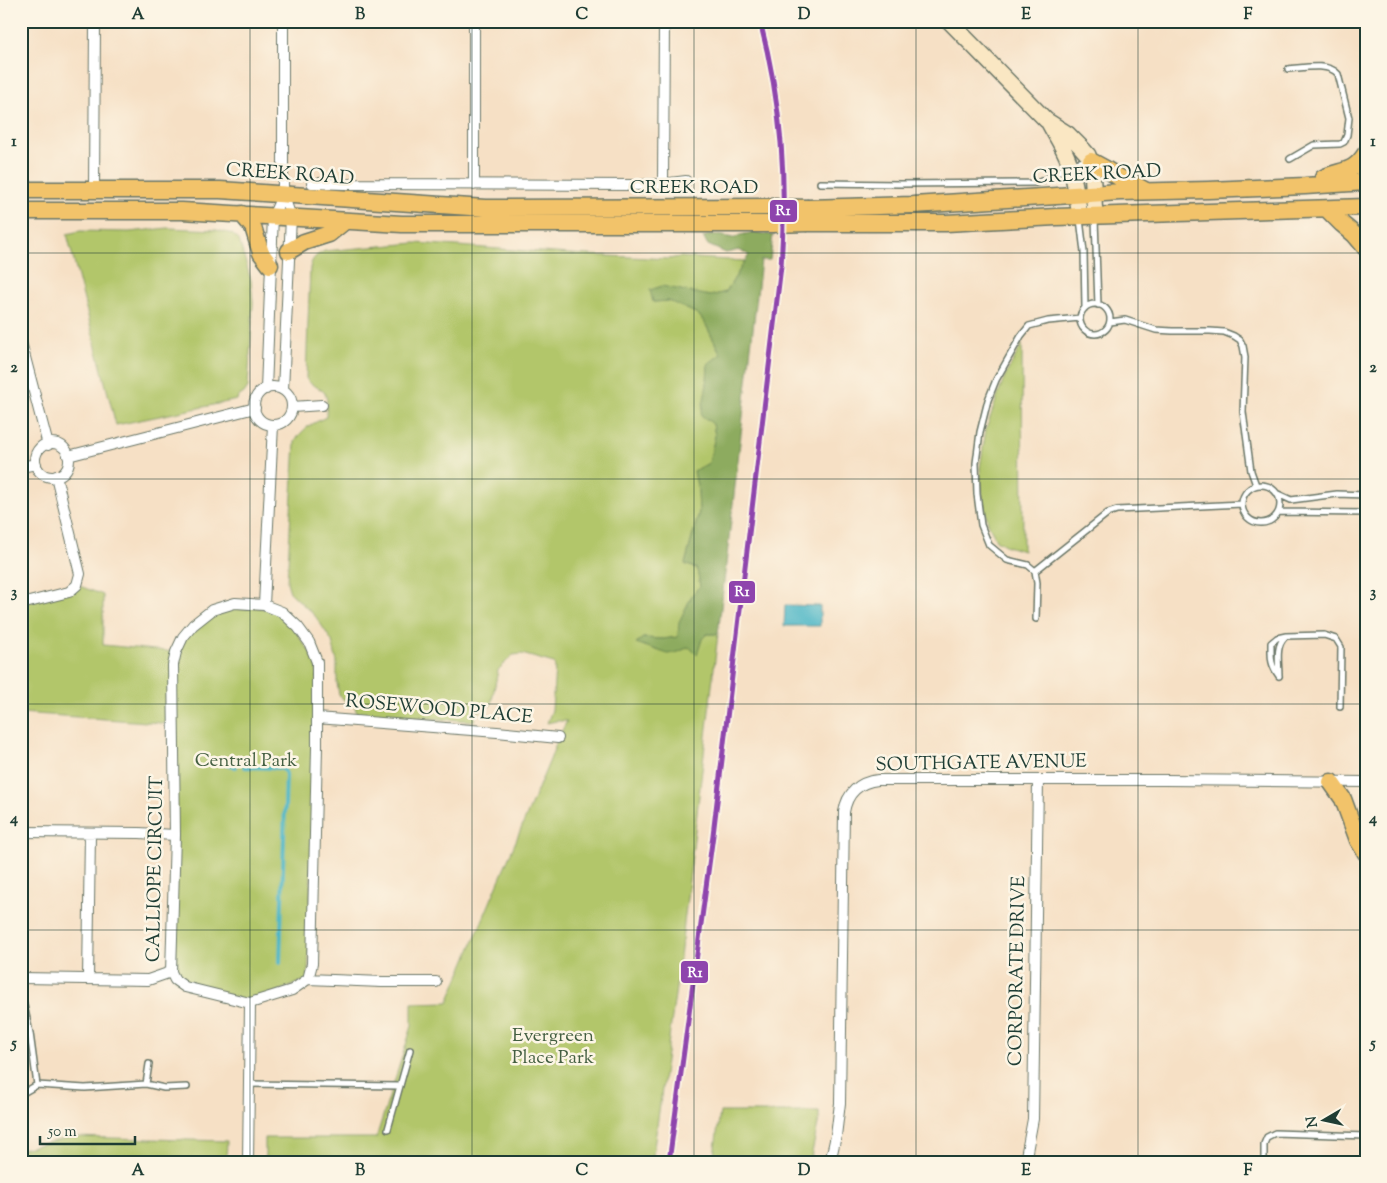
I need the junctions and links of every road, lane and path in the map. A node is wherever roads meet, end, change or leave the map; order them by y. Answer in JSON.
{"nodes":[{"id":1,"x":95,"y":21,"type":"edge"},
{"id":2,"x":283,"y":21,"type":"edge"},
{"id":3,"x":474,"y":21,"type":"edge"},
{"id":4,"x":664,"y":21,"type":"edge"},
{"id":5,"x":949,"y":21,"type":"edge"},
{"id":6,"x":1288,"y":69,"type":"dead end"},
{"id":7,"x":1046,"y":120,"type":"junction"},
{"id":8,"x":1366,"y":153,"type":"edge"},
{"id":9,"x":1290,"y":159,"type":"dead end"},
{"id":10,"x":1091,"y":161,"type":"junction"},
{"id":11,"x":1070,"y":166,"type":"junction"},
{"id":12,"x":686,"y":181,"type":"dead end"},
{"id":13,"x":1366,"y":182,"type":"edge"},
{"id":14,"x":312,"y":183,"type":"dead end"},
{"id":15,"x":663,"y":184,"type":"junction"},
{"id":16,"x":820,"y":184,"type":"dead end"},
{"id":17,"x":474,"y":185,"type":"junction"},
{"id":18,"x":1305,"y":186,"type":"junction"},
{"id":19,"x":21,"y":190,"type":"edge"},
{"id":20,"x":94,"y":190,"type":"junction"},
{"id":21,"x":1147,"y":192,"type":"junction"},
{"id":22,"x":283,"y":194,"type":"junction"},
{"id":23,"x":1093,"y":194,"type":"junction"},
{"id":24,"x":1077,"y":195,"type":"junction"},
{"id":25,"x":1366,"y":207,"type":"edge"},
{"id":26,"x":1327,"y":209,"type":"junction"},
{"id":27,"x":21,"y":211,"type":"edge"},
{"id":28,"x":242,"y":214,"type":"junction"},
{"id":29,"x":772,"y":215,"type":"junction"},
{"id":30,"x":808,"y":215,"type":"junction"},
{"id":31,"x":273,"y":216,"type":"junction"},
{"id":32,"x":1087,"y":216,"type":"junction"},
{"id":33,"x":291,"y":217,"type":"junction"},
{"id":34,"x":345,"y":221,"type":"junction"},
{"id":35,"x":1366,"y":248,"type":"edge"},
{"id":36,"x":289,"y":251,"type":"junction"},
{"id":37,"x":270,"y":265,"type":"junction"},
{"id":38,"x":1098,"y":305,"type":"junction"},
{"id":39,"x":1085,"y":308,"type":"junction"},
{"id":40,"x":1080,"y":318,"type":"junction"},
{"id":41,"x":1110,"y":322,"type":"junction"},
{"id":42,"x":21,"y":342,"type":"edge"},
{"id":43,"x":266,"y":389,"type":"junction"},
{"id":44,"x":283,"y":390,"type":"junction"},
{"id":45,"x":322,"y":405,"type":"dead end"},
{"id":46,"x":292,"y":407,"type":"junction"},
{"id":47,"x":255,"y":408,"type":"junction"},
{"id":48,"x":274,"y":425,"type":"junction"},
{"id":49,"x":48,"y":445,"type":"junction"},
{"id":50,"x":68,"y":456,"type":"junction"},
{"id":51,"x":36,"y":464,"type":"junction"},
{"id":52,"x":21,"y":467,"type":"edge"},
{"id":53,"x":56,"y":476,"type":"junction"},
{"id":54,"x":1256,"y":485,"type":"junction"},
{"id":55,"x":1277,"y":493,"type":"junction"},
{"id":56,"x":1366,"y":495,"type":"edge"},
{"id":57,"x":1242,"y":504,"type":"junction"},
{"id":58,"x":1279,"y":512,"type":"junction"},
{"id":59,"x":1366,"y":513,"type":"edge"},
{"id":60,"x":1035,"y":571,"type":"junction"},
{"id":61,"x":21,"y":604,"type":"edge"},
{"id":62,"x":264,"y":605,"type":"junction"},
{"id":63,"x":1036,"y":619,"type":"dead end"},
{"id":64,"x":1286,"y":636,"type":"junction"},
{"id":65,"x":1340,"y":707,"type":"dead end"},
{"id":66,"x":318,"y":718,"type":"junction"},
{"id":67,"x":558,"y":738,"type":"dead end"},
{"id":68,"x":1038,"y":780,"type":"junction"},
{"id":69,"x":1331,"y":782,"type":"junction"},
{"id":70,"x":1366,"y":782,"type":"edge"},
{"id":71,"x":21,"y":832,"type":"edge"},
{"id":72,"x":90,"y":833,"type":"junction"},
{"id":73,"x":175,"y":835,"type":"junction"},
{"id":74,"x":1366,"y":853,"type":"edge"},
{"id":75,"x":172,"y":972,"type":"junction"},
{"id":76,"x":21,"y":978,"type":"edge"},
{"id":77,"x":88,"y":979,"type":"junction"},
{"id":78,"x":308,"y":979,"type":"junction"},
{"id":79,"x":436,"y":982,"type":"dead end"},
{"id":80,"x":21,"y":991,"type":"edge"},
{"id":81,"x":250,"y":1003,"type":"junction"},
{"id":82,"x":410,"y":1050,"type":"dead end"},
{"id":83,"x":149,"y":1064,"type":"dead end"},
{"id":84,"x":146,"y":1084,"type":"junction"},
{"id":85,"x":248,"y":1084,"type":"junction"},
{"id":86,"x":38,"y":1085,"type":"junction"},
{"id":87,"x":400,"y":1086,"type":"junction"},
{"id":88,"x":186,"y":1088,"type":"dead end"},
{"id":89,"x":21,"y":1094,"type":"edge"},
{"id":90,"x":388,"y":1129,"type":"dead end"},
{"id":91,"x":1366,"y":1136,"type":"edge"},
{"id":92,"x":248,"y":1162,"type":"edge"},
{"id":93,"x":830,"y":1162,"type":"edge"},
{"id":94,"x":1026,"y":1162,"type":"edge"},
{"id":95,"x":1264,"y":1162,"type":"edge"}],
"edges":[{"from":1,"to":20,"type":"street"},
{"from":2,"to":22,"type":"street"},
{"from":3,"to":17,"type":"street"},
{"from":4,"to":15,"type":"street"},
{"from":5,"to":7,"type":"street"},
{"from":6,"to":9,"type":"lane"},
{"from":7,"to":10,"type":"street"},
{"from":7,"to":11,"type":"street"},
{"from":8,"to":18,"type":"main road"},
{"from":10,"to":11,"type":"lane","name":"CREEK ROAD"},
{"from":10,"to":21,"type":"main road"},
{"from":10,"to":23,"type":"street"},
{"from":11,"to":16,"type":"lane","name":"CREEK ROAD"},
{"from":11,"to":24,"type":"street"},
{"from":12,"to":15,"type":"street","name":"CREEK ROAD"},
{"from":13,"to":18,"type":"main road","name":"CREEK ROAD"},
{"from":14,"to":17,"type":"street","name":"CREEK ROAD"},
{"from":15,"to":17,"type":"street","name":"CREEK ROAD"},
{"from":18,"to":21,"type":"main road","name":"CREEK ROAD"},
{"from":19,"to":20,"type":"main road","name":"CREEK ROAD"},
{"from":20,"to":22,"type":"main road","name":"CREEK ROAD"},
{"from":21,"to":23,"type":"main road","name":"CREEK ROAD"},
{"from":22,"to":29,"type":"main road","name":"CREEK ROAD"},
{"from":22,"to":31,"type":"street"},
{"from":22,"to":33,"type":"street"},
{"from":23,"to":24,"type":"main road","name":"CREEK ROAD"},
{"from":23,"to":32,"type":"street"},
{"from":24,"to":30,"type":"main road","name":"CREEK ROAD"},
{"from":24,"to":32,"type":"street"},
{"from":25,"to":26,"type":"main road","name":"CREEK ROAD"},
{"from":26,"to":32,"type":"main road","name":"CREEK ROAD"},
{"from":26,"to":35,"type":"main road"},
{"from":27,"to":28,"type":"main road","name":"CREEK ROAD"},
{"from":28,"to":31,"type":"main road","name":"CREEK ROAD"},
{"from":28,"to":37,"type":"main road"},
{"from":29,"to":30,"type":"main road","name":"CREEK ROAD","bridge":true},
{"from":29,"to":34,"type":"main road","name":"CREEK ROAD"},
{"from":30,"to":32,"type":"main road","name":"CREEK ROAD"},
{"from":31,"to":33,"type":"main road","name":"CREEK ROAD"},
{"from":31,"to":37,"type":"street"},
{"from":32,"to":38,"type":"lane"},
{"from":32,"to":39,"type":"lane"},
{"from":33,"to":34,"type":"main road","name":"CREEK ROAD"},
{"from":33,"to":36,"type":"street"},
{"from":34,"to":36,"type":"main road"},
{"from":36,"to":44,"type":"street"},
{"from":37,"to":43,"type":"street"},
{"from":38,"to":39,"type":"lane"},
{"from":38,"to":41,"type":"lane"},
{"from":39,"to":40,"type":"lane"},
{"from":40,"to":41,"type":"lane"},
{"from":40,"to":60,"type":"lane"},
{"from":41,"to":54,"type":"lane"},
{"from":42,"to":49,"type":"street"},
{"from":43,"to":44,"type":"street"},
{"from":43,"to":47,"type":"street"},
{"from":44,"to":46,"type":"street"},
{"from":45,"to":46,"type":"street"},
{"from":46,"to":48,"type":"street"},
{"from":47,"to":48,"type":"street"},
{"from":47,"to":50,"type":"street"},
{"from":48,"to":62,"type":"street"},
{"from":49,"to":50,"type":"street"},
{"from":49,"to":51,"type":"street"},
{"from":50,"to":53,"type":"street"},
{"from":51,"to":52,"type":"street"},
{"from":51,"to":53,"type":"street"},
{"from":53,"to":61,"type":"street"},
{"from":54,"to":55,"type":"lane"},
{"from":54,"to":57,"type":"lane"},
{"from":55,"to":56,"type":"lane"},
{"from":55,"to":58,"type":"lane"},
{"from":57,"to":58,"type":"lane"},
{"from":57,"to":60,"type":"lane"},
{"from":58,"to":59,"type":"lane"},
{"from":60,"to":63,"type":"lane"},
{"from":62,"to":66,"type":"street","name":"CALLIOPE CIRCUIT"},
{"from":62,"to":73,"type":"street","name":"CALLIOPE CIRCUIT"},
{"from":64,"to":64,"type":"lane"},
{"from":64,"to":65,"type":"lane"},
{"from":66,"to":67,"type":"street","name":"ROSEWOOD PLACE"},
{"from":66,"to":78,"type":"street","name":"CALLIOPE CIRCUIT"},
{"from":68,"to":69,"type":"street","name":"SOUTHGATE AVENUE"},
{"from":68,"to":93,"type":"street","name":"SOUTHGATE AVENUE"},
{"from":68,"to":94,"type":"street","name":"CORPORATE DRIVE"},
{"from":69,"to":70,"type":"street","name":"SOUTHGATE AVENUE"},
{"from":69,"to":74,"type":"main road"},
{"from":71,"to":72,"type":"street"},
{"from":72,"to":73,"type":"street"},
{"from":72,"to":77,"type":"street"},
{"from":73,"to":75,"type":"street","name":"CALLIOPE CIRCUIT"},
{"from":75,"to":77,"type":"street"},
{"from":75,"to":81,"type":"street","name":"CALLIOPE CIRCUIT"},
{"from":76,"to":77,"type":"street"},
{"from":78,"to":79,"type":"street"},
{"from":78,"to":81,"type":"street"},
{"from":80,"to":86,"type":"lane"},
{"from":81,"to":85,"type":"street"},
{"from":82,"to":87,"type":"lane"},
{"from":83,"to":84,"type":"lane"},
{"from":84,"to":86,"type":"lane"},
{"from":84,"to":88,"type":"lane"},
{"from":85,"to":87,"type":"lane"},
{"from":85,"to":92,"type":"street"},
{"from":86,"to":89,"type":"lane"},
{"from":87,"to":90,"type":"lane"},
{"from":91,"to":95,"type":"lane"}]}
